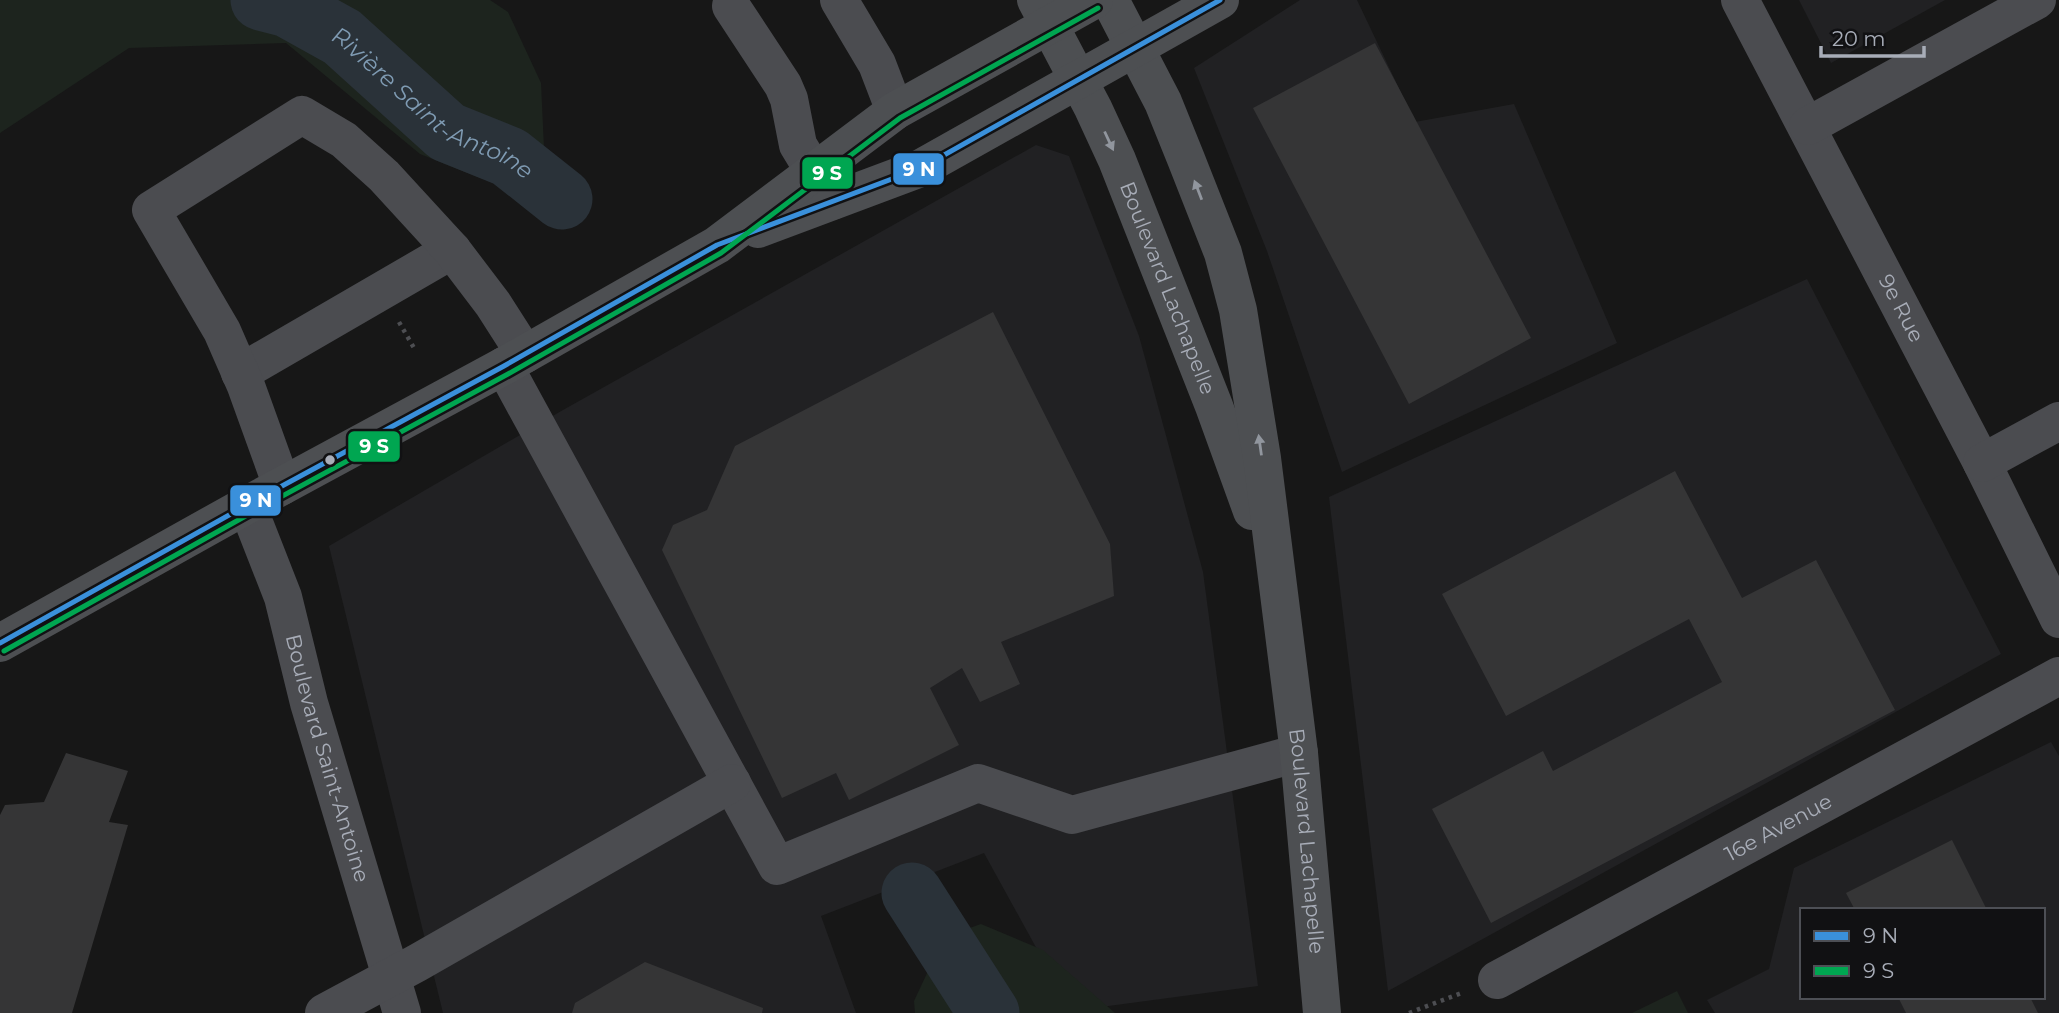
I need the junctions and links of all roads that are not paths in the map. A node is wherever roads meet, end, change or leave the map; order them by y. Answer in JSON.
{"nodes":[{"id":1,"x":839,"y":0,"type":"edge"},
{"id":2,"x":1094,"y":0,"type":"edge"},
{"id":3,"x":1110,"y":0,"type":"edge"},
{"id":4,"x":1220,"y":0,"type":"edge"},
{"id":5,"x":1740,"y":0,"type":"edge"},
{"id":6,"x":2037,"y":0,"type":"edge"},
{"id":7,"x":731,"y":6,"type":"dead end"},
{"id":8,"x":1043,"y":13,"type":"edge"},
{"id":9,"x":1135,"y":48,"type":"junction"},
{"id":10,"x":1078,"y":80,"type":"junction"},
{"id":11,"x":895,"y":111,"type":"junction"},
{"id":12,"x":1808,"y":126,"type":"junction"},
{"id":13,"x":823,"y":187,"type":"junction"},
{"id":14,"x":452,"y":250,"type":"junction"},
{"id":15,"x":515,"y":360,"type":"junction"},
{"id":16,"x":240,"y":373,"type":"junction"},
{"id":17,"x":2059,"y":421,"type":"edge"},
{"id":18,"x":1982,"y":463,"type":"junction"},
{"id":19,"x":282,"y":486,"type":"junction"},
{"id":20,"x":247,"y":505,"type":"junction"},
{"id":21,"x":1277,"y":586,"type":"junction"},
{"id":22,"x":2059,"y":620,"type":"edge"},
{"id":23,"x":0,"y":643,"type":"edge"},
{"id":24,"x":2059,"y":676,"type":"edge"},
{"id":25,"x":1299,"y":753,"type":"junction"},
{"id":26,"x":732,"y":783,"type":"junction"},
{"id":27,"x":392,"y":975,"type":"junction"},
{"id":28,"x":1497,"y":980,"type":"road end"},
{"id":29,"x":324,"y":1013,"type":"edge"},
{"id":30,"x":402,"y":1013,"type":"edge"},
{"id":31,"x":1322,"y":1013,"type":"edge"}],
"edges":[{"from":1,"to":11,"type":"street"},
{"from":2,"to":8,"type":"main road"},
{"from":3,"to":9,"type":"main road","name":"Boulevard Lachapelle"},
{"from":4,"to":9,"type":"main road"},
{"from":5,"to":12,"type":"street","name":"9e Rue"},
{"from":6,"to":12,"type":"street"},
{"from":7,"to":13,"type":"street"},
{"from":8,"to":10,"type":"main road","name":"Boulevard Lachapelle"},
{"from":8,"to":11,"type":"main road"},
{"from":9,"to":10,"type":"main road"},
{"from":21,"to":9,"type":"main road","name":"Boulevard Lachapelle","one_way":true},
{"from":10,"to":13,"type":"main road"},
{"from":10,"to":21,"type":"main road","name":"Boulevard Lachapelle","one_way":true},
{"from":11,"to":13,"type":"main road"},
{"from":12,"to":18,"type":"street","name":"9e Rue"},
{"from":13,"to":15,"type":"main road"},
{"from":14,"to":15,"type":"street"},
{"from":14,"to":16,"type":"street"},
{"from":14,"to":16,"type":"street"},
{"from":15,"to":19,"type":"main road"},
{"from":15,"to":26,"type":"street"},
{"from":16,"to":19,"type":"street"},
{"from":17,"to":18,"type":"street"},
{"from":18,"to":22,"type":"street","name":"9e Rue"},
{"from":19,"to":20,"type":"main road"},
{"from":20,"to":23,"type":"main road"},
{"from":20,"to":27,"type":"street","name":"Boulevard Saint-Antoine"},
{"from":21,"to":25,"type":"main road","name":"Boulevard Lachapelle"},
{"from":24,"to":28,"type":"street","name":"16e Avenue"},
{"from":25,"to":26,"type":"street"},
{"from":25,"to":31,"type":"main road","name":"Boulevard Lachapelle"},
{"from":26,"to":27,"type":"street"},
{"from":27,"to":29,"type":"street"},
{"from":27,"to":30,"type":"street","name":"Boulevard Saint-Antoine"}]}
